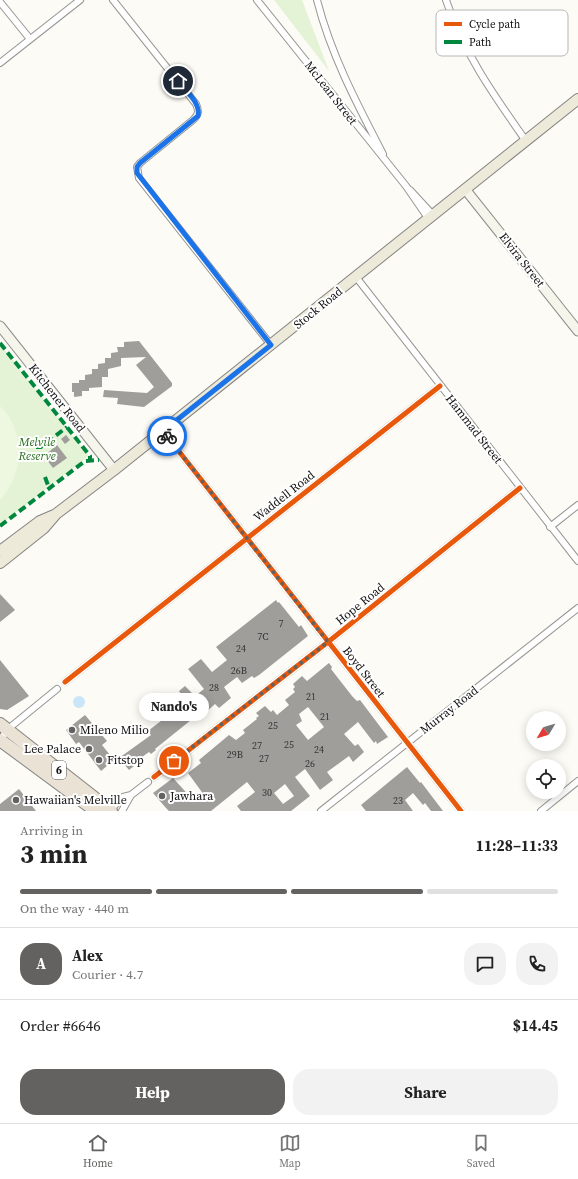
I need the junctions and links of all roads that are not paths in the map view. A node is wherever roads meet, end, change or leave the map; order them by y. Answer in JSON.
{"nodes":[{"id":1,"x":80,"y":0,"type":"edge"},
{"id":2,"x":113,"y":0,"type":"edge"},
{"id":3,"x":257,"y":0,"type":"edge"},
{"id":4,"x":316,"y":0,"type":"edge"},
{"id":5,"x":446,"y":0,"type":"edge"},
{"id":6,"x":0,"y":2,"type":"edge"},
{"id":7,"x":450,"y":10,"type":"edge"},
{"id":8,"x":30,"y":40,"type":"junction"},
{"id":9,"x":470,"y":56,"type":"edge"},
{"id":10,"x":0,"y":63,"type":"edge"},
{"id":11,"x":576,"y":104,"type":"edge"},
{"id":12,"x":526,"y":141,"type":"junction"},
{"id":13,"x":386,"y":160,"type":"junction"},
{"id":14,"x":465,"y":189,"type":"junction"},
{"id":15,"x":431,"y":217,"type":"junction"},
{"id":16,"x":356,"y":277,"type":"junction"},
{"id":17,"x":0,"y":326,"type":"edge"},
{"id":18,"x":578,"y":331,"type":"edge"},
{"id":19,"x":271,"y":345,"type":"junction"},
{"id":20,"x":440,"y":386,"type":"junction"},
{"id":21,"x":163,"y":431,"type":"junction"},
{"id":22,"x":114,"y":470,"type":"junction"},
{"id":23,"x":520,"y":488,"type":"junction"},
{"id":24,"x":578,"y":505,"type":"edge"},
{"id":25,"x":56,"y":514,"type":"junction"},
{"id":26,"x":550,"y":527,"type":"junction"},
{"id":27,"x":246,"y":538,"type":"junction"},
{"id":28,"x":0,"y":551,"type":"edge"},
{"id":29,"x":578,"y":561,"type":"edge"},
{"id":30,"x":0,"y":563,"type":"edge"},
{"id":31,"x":578,"y":608,"type":"edge"},
{"id":32,"x":328,"y":642,"type":"junction"},
{"id":33,"x":65,"y":682,"type":"dead end"},
{"id":34,"x":57,"y":689,"type":"dead end"},
{"id":35,"x":3,"y":729,"type":"edge"},
{"id":36,"x":0,"y":740,"type":"edge"},
{"id":37,"x":407,"y":743,"type":"junction"},
{"id":38,"x":154,"y":776,"type":"dead end"},
{"id":39,"x":148,"y":782,"type":"dead end"},
{"id":40,"x":578,"y":782,"type":"edge"},
{"id":41,"x":131,"y":795,"type":"junction"},
{"id":42,"x":96,"y":811,"type":"edge"},
{"id":43,"x":110,"y":811,"type":"edge"},
{"id":44,"x":122,"y":811,"type":"edge"},
{"id":45,"x":321,"y":811,"type":"edge"},
{"id":46,"x":461,"y":811,"type":"edge"},
{"id":47,"x":541,"y":811,"type":"edge"}],
"edges":[{"from":1,"to":8,"type":"street"},
{"from":2,"to":19,"type":"street"},
{"from":3,"to":13,"type":"street","name":"McLean Street"},
{"from":4,"to":13,"type":"street"},
{"from":5,"to":7,"type":"street"},
{"from":6,"to":8,"type":"street"},
{"from":8,"to":10,"type":"street"},
{"from":9,"to":12,"type":"street"},
{"from":11,"to":12,"type":"main road","name":"Stock Road"},
{"from":12,"to":14,"type":"main road","name":"Stock Road"},
{"from":13,"to":15,"type":"street","name":"McLean Street"},
{"from":14,"to":15,"type":"main road","name":"Stock Road"},
{"from":14,"to":18,"type":"street","name":"Elvira Street"},
{"from":15,"to":16,"type":"main road","name":"Stock Road"},
{"from":16,"to":19,"type":"main road","name":"Stock Road"},
{"from":16,"to":20,"type":"street","name":"Hammad Street"},
{"from":17,"to":22,"type":"street","name":"Kitchener Road"},
{"from":19,"to":21,"type":"main road","name":"Stock Road"},
{"from":20,"to":23,"type":"street","name":"Hammad Street"},
{"from":20,"to":27,"type":"street","name":"Waddell Road"},
{"from":21,"to":22,"type":"main road","name":"Stock Road"},
{"from":21,"to":27,"type":"street","name":"Boyd Street"},
{"from":22,"to":25,"type":"main road","name":"Stock Road"},
{"from":23,"to":26,"type":"street","name":"Hammad Street"},
{"from":23,"to":32,"type":"street","name":"Hope Road"},
{"from":24,"to":26,"type":"street"},
{"from":25,"to":28,"type":"main road","name":"Stock Road"},
{"from":25,"to":30,"type":"main road","name":"Stock Road"},
{"from":26,"to":29,"type":"street","name":"Hammad Street"},
{"from":27,"to":32,"type":"street","name":"Boyd Street"},
{"from":27,"to":33,"type":"street","name":"Waddell Road"},
{"from":31,"to":37,"type":"street","name":"Murray Road"},
{"from":32,"to":37,"type":"street","name":"Boyd Street"},
{"from":32,"to":38,"type":"street","name":"Hope Road"},
{"from":34,"to":35,"type":"street"},
{"from":35,"to":36,"type":"street"},
{"from":35,"to":43,"type":"highway","number":"6"},
{"from":36,"to":42,"type":"highway","number":"6"},
{"from":37,"to":45,"type":"street","name":"Murray Road"},
{"from":37,"to":46,"type":"street","name":"Boyd Street"},
{"from":39,"to":41,"type":"street"},
{"from":40,"to":47,"type":"street"},
{"from":41,"to":43,"type":"street"},
{"from":41,"to":44,"type":"street"}]}
